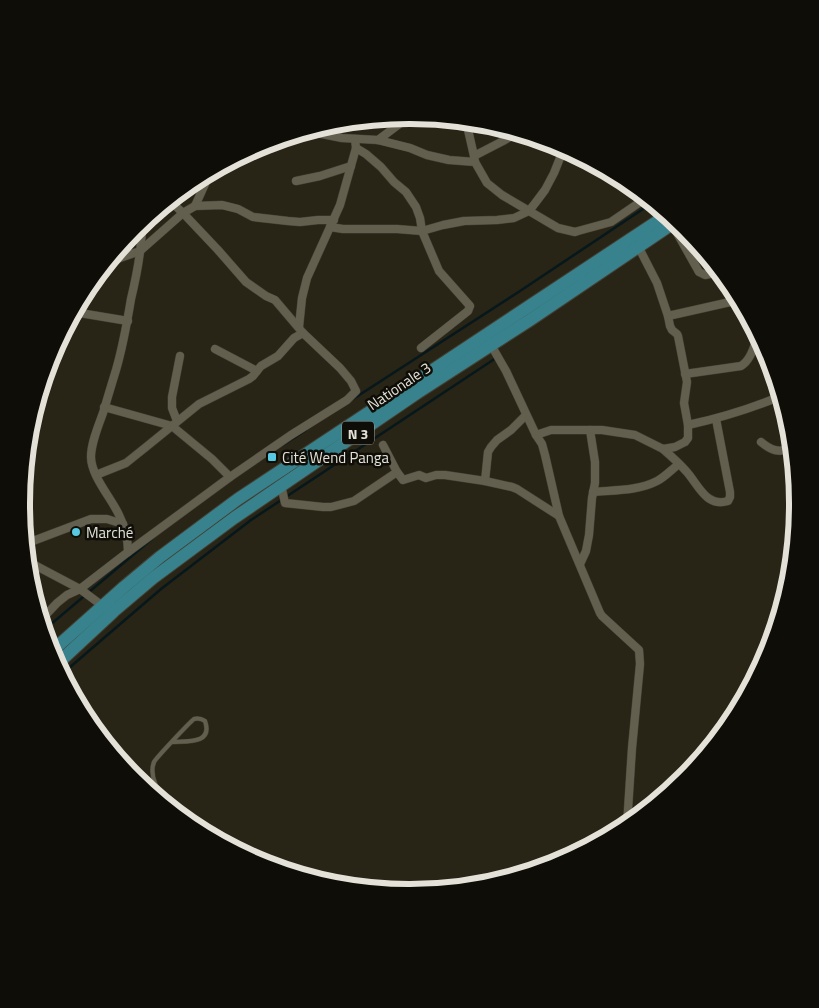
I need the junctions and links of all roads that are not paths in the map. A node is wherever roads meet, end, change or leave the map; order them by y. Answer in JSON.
{"nodes":[{"id":1,"x":399,"y":124,"type":"edge"},
{"id":2,"x":468,"y":129,"type":"edge"},
{"id":3,"x":329,"y":133,"type":"edge"},
{"id":4,"x":510,"y":138,"type":"edge"},
{"id":5,"x":355,"y":139,"type":"junction"},
{"id":6,"x":378,"y":140,"type":"junction"},
{"id":7,"x":356,"y":148,"type":"junction"},
{"id":8,"x":561,"y":156,"type":"edge"},
{"id":9,"x":474,"y":159,"type":"junction"},
{"id":10,"x":351,"y":166,"type":"junction"},
{"id":11,"x":296,"y":181,"type":"dead end"},
{"id":12,"x":205,"y":184,"type":"edge"},
{"id":13,"x":640,"y":202,"type":"edge"},
{"id":14,"x":175,"y":206,"type":"edge"},
{"id":15,"x":195,"y":206,"type":"junction"},
{"id":16,"x":529,"y":211,"type":"junction"},
{"id":17,"x":183,"y":213,"type":"junction"},
{"id":18,"x":332,"y":224,"type":"junction"},
{"id":19,"x":665,"y":224,"type":"edge"},
{"id":20,"x":666,"y":224,"type":"edge"},
{"id":21,"x":422,"y":231,"type":"junction"},
{"id":22,"x":141,"y":236,"type":"edge"},
{"id":23,"x":682,"y":240,"type":"edge"},
{"id":24,"x":638,"y":246,"type":"junction"},
{"id":25,"x":140,"y":252,"type":"junction"},
{"id":26,"x":121,"y":258,"type":"edge"},
{"id":27,"x":711,"y":274,"type":"edge"},
{"id":28,"x":730,"y":302,"type":"edge"},
{"id":29,"x":81,"y":313,"type":"edge"},
{"id":30,"x":668,"y":316,"type":"junction"},
{"id":31,"x":128,"y":321,"type":"junction"},
{"id":32,"x":301,"y":330,"type":"junction"},
{"id":33,"x":491,"y":345,"type":"junction"},
{"id":34,"x":754,"y":346,"type":"edge"},
{"id":35,"x":421,"y":348,"type":"dead end"},
{"id":36,"x":215,"y":349,"type":"dead end"},
{"id":37,"x":180,"y":356,"type":"dead end"},
{"id":38,"x":257,"y":371,"type":"junction"},
{"id":39,"x":685,"y":374,"type":"junction"},
{"id":40,"x":774,"y":399,"type":"edge"},
{"id":41,"x":104,"y":407,"type":"junction"},
{"id":42,"x":526,"y":415,"type":"junction"},
{"id":43,"x":716,"y":419,"type":"junction"},
{"id":44,"x":175,"y":424,"type":"junction"},
{"id":45,"x":688,"y":425,"type":"junction"},
{"id":46,"x":590,"y":430,"type":"junction"},
{"id":47,"x":536,"y":435,"type":"junction"},
{"id":48,"x":761,"y":442,"type":"dead end"},
{"id":49,"x":383,"y":445,"type":"dead end"},
{"id":50,"x":663,"y":449,"type":"junction"},
{"id":51,"x":786,"y":451,"type":"edge"},
{"id":52,"x":679,"y":464,"type":"junction"},
{"id":53,"x":397,"y":472,"type":"junction"},
{"id":54,"x":96,"y":475,"type":"junction"},
{"id":55,"x":230,"y":477,"type":"junction"},
{"id":56,"x":485,"y":481,"type":"junction"},
{"id":57,"x":281,"y":485,"type":"junction"},
{"id":58,"x":594,"y":492,"type":"junction"},
{"id":59,"x":559,"y":516,"type":"junction"},
{"id":60,"x":123,"y":524,"type":"junction"},
{"id":61,"x":32,"y":541,"type":"edge"},
{"id":62,"x":128,"y":552,"type":"junction"},
{"id":63,"x":580,"y":564,"type":"junction"},
{"id":64,"x":35,"y":565,"type":"edge"},
{"id":65,"x":80,"y":589,"type":"junction"},
{"id":66,"x":108,"y":608,"type":"junction"},
{"id":67,"x":47,"y":614,"type":"edge"},
{"id":68,"x":58,"y":647,"type":"edge"},
{"id":69,"x":63,"y":658,"type":"edge"},
{"id":70,"x":172,"y":742,"type":"junction"},
{"id":71,"x":157,"y":787,"type":"edge"},
{"id":72,"x":628,"y":814,"type":"edge"}],
"edges":[{"from":1,"to":6,"type":"street"},
{"from":2,"to":9,"type":"street"},
{"from":3,"to":5,"type":"street"},
{"from":4,"to":9,"type":"street"},
{"from":5,"to":6,"type":"street"},
{"from":5,"to":7,"type":"street"},
{"from":6,"to":9,"type":"street"},
{"from":7,"to":10,"type":"street"},
{"from":7,"to":21,"type":"street"},
{"from":8,"to":16,"type":"street"},
{"from":9,"to":16,"type":"street"},
{"from":10,"to":11,"type":"street"},
{"from":10,"to":18,"type":"street"},
{"from":12,"to":15,"type":"street"},
{"from":13,"to":16,"type":"street"},
{"from":14,"to":17,"type":"street"},
{"from":15,"to":17,"type":"street"},
{"from":15,"to":18,"type":"street"},
{"from":16,"to":21,"type":"street"},
{"from":17,"to":25,"type":"street"},
{"from":17,"to":32,"type":"street"},
{"from":18,"to":21,"type":"street"},
{"from":18,"to":32,"type":"street"},
{"from":19,"to":66,"type":"main road","name":"Nationale 3","number":"N 3"},
{"from":20,"to":24,"type":"main road","name":"Nationale 3","number":"N 3"},
{"from":21,"to":35,"type":"street"},
{"from":22,"to":25,"type":"street"},
{"from":23,"to":27,"type":"street"},
{"from":24,"to":30,"type":"street"},
{"from":24,"to":33,"type":"main road","name":"Nationale 3","number":"N 3"},
{"from":25,"to":26,"type":"street"},
{"from":25,"to":31,"type":"street"},
{"from":28,"to":30,"type":"street"},
{"from":29,"to":31,"type":"street"},
{"from":30,"to":39,"type":"street"},
{"from":31,"to":41,"type":"street"},
{"from":32,"to":38,"type":"street"},
{"from":32,"to":55,"type":"street"},
{"from":33,"to":42,"type":"street"},
{"from":33,"to":57,"type":"main road","name":"Nationale 3","number":"N 3"},
{"from":34,"to":39,"type":"street"},
{"from":36,"to":38,"type":"street"},
{"from":37,"to":44,"type":"street"},
{"from":38,"to":44,"type":"street"},
{"from":39,"to":45,"type":"street"},
{"from":40,"to":43,"type":"street"},
{"from":41,"to":44,"type":"street"},
{"from":41,"to":54,"type":"street"},
{"from":42,"to":47,"type":"street"},
{"from":42,"to":56,"type":"street"},
{"from":43,"to":45,"type":"street"},
{"from":43,"to":52,"type":"street"},
{"from":44,"to":54,"type":"street"},
{"from":44,"to":55,"type":"street"},
{"from":45,"to":50,"type":"street"},
{"from":46,"to":47,"type":"street"},
{"from":46,"to":50,"type":"street"},
{"from":46,"to":58,"type":"street"},
{"from":47,"to":59,"type":"street"},
{"from":48,"to":51,"type":"street"},
{"from":49,"to":53,"type":"street"},
{"from":50,"to":52,"type":"street"},
{"from":52,"to":58,"type":"street"},
{"from":53,"to":56,"type":"street"},
{"from":53,"to":57,"type":"street"},
{"from":54,"to":60,"type":"street"},
{"from":55,"to":62,"type":"street"},
{"from":56,"to":59,"type":"street"},
{"from":57,"to":66,"type":"main road","name":"Nationale 3","number":"N 3"},
{"from":58,"to":63,"type":"street"},
{"from":59,"to":63,"type":"street"},
{"from":60,"to":61,"type":"street"},
{"from":60,"to":62,"type":"street"},
{"from":62,"to":65,"type":"street"},
{"from":63,"to":72,"type":"street"},
{"from":64,"to":65,"type":"street"},
{"from":65,"to":66,"type":"street"},
{"from":65,"to":67,"type":"street"},
{"from":66,"to":68,"type":"main road","name":"Nationale 3","number":"N 3"},
{"from":66,"to":69,"type":"main road","name":"Nationale 3","number":"N 3"},
{"from":70,"to":70,"type":"lane"},
{"from":70,"to":71,"type":"lane"}]}
